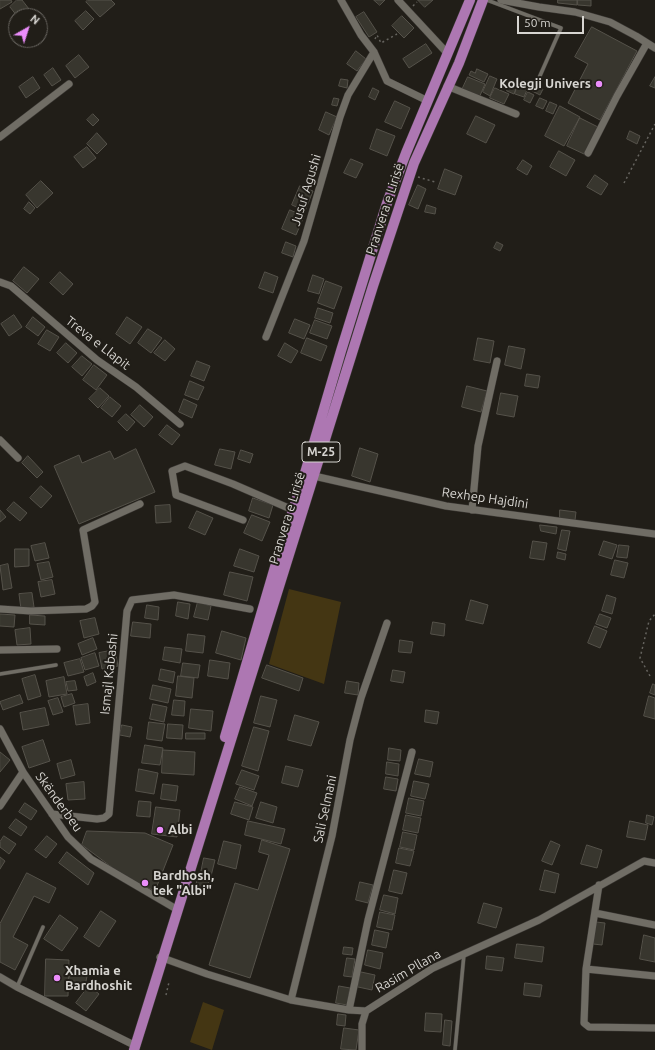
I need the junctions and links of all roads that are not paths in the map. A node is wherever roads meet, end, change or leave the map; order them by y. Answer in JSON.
{"nodes":[{"id":1,"x":341,"y":0,"type":"edge"},
{"id":2,"x":398,"y":0,"type":"edge"},
{"id":3,"x":470,"y":0,"type":"edge"},
{"id":4,"x":482,"y":0,"type":"edge"},
{"id":5,"x":487,"y":0,"type":"edge"},
{"id":6,"x":501,"y":0,"type":"edge"},
{"id":7,"x":647,"y":43,"type":"junction"},
{"id":8,"x":655,"y":48,"type":"edge"},
{"id":9,"x":372,"y":49,"type":"junction"},
{"id":10,"x":448,"y":54,"type":"junction"},
{"id":11,"x":538,"y":78,"type":"dead end"},
{"id":12,"x":69,"y":84,"type":"dead end"},
{"id":13,"x":447,"y":86,"type":"junction"},
{"id":14,"x":428,"y":101,"type":"junction"},
{"id":15,"x":516,"y":114,"type":"dead end"},
{"id":16,"x":0,"y":137,"type":"edge"},
{"id":17,"x":588,"y":153,"type":"dead end"},
{"id":18,"x":0,"y":282,"type":"edge"},
{"id":19,"x":266,"y":337,"type":"dead end"},
{"id":20,"x":497,"y":361,"type":"dead end"},
{"id":21,"x":180,"y":424,"type":"dead end"},
{"id":22,"x":0,"y":440,"type":"edge"},
{"id":23,"x":18,"y":458,"type":"dead end"},
{"id":24,"x":314,"y":476,"type":"junction"},
{"id":25,"x":140,"y":504,"type":"dead end"},
{"id":26,"x":293,"y":510,"type":"junction"},
{"id":27,"x":472,"y":510,"type":"junction"},
{"id":28,"x":243,"y":520,"type":"dead end"},
{"id":29,"x":655,"y":534,"type":"edge"},
{"id":30,"x":0,"y":609,"type":"edge"},
{"id":31,"x":250,"y":609,"type":"dead end"},
{"id":32,"x":387,"y":623,"type":"dead end"},
{"id":33,"x":57,"y":649,"type":"dead end"},
{"id":34,"x":0,"y":650,"type":"edge"},
{"id":35,"x":56,"y":665,"type":"dead end"},
{"id":36,"x":0,"y":674,"type":"edge"},
{"id":37,"x":0,"y":729,"type":"edge"},
{"id":38,"x":412,"y":752,"type":"dead end"},
{"id":39,"x":23,"y":772,"type":"junction"},
{"id":40,"x":0,"y":806,"type":"edge"},
{"id":41,"x":52,"y":814,"type":"junction"},
{"id":42,"x":655,"y":863,"type":"edge"},
{"id":43,"x":599,"y":885,"type":"junction"},
{"id":44,"x":176,"y":909,"type":"junction"},
{"id":45,"x":595,"y":912,"type":"junction"},
{"id":46,"x":655,"y":925,"type":"edge"},
{"id":47,"x":44,"y":927,"type":"dead end"},
{"id":48,"x":464,"y":953,"type":"junction"},
{"id":49,"x":161,"y":958,"type":"junction"},
{"id":50,"x":586,"y":969,"type":"junction"},
{"id":51,"x":655,"y":976,"type":"edge"},
{"id":52,"x":0,"y":977,"type":"edge"},
{"id":53,"x":17,"y":987,"type":"junction"},
{"id":54,"x":291,"y":1000,"type":"junction"},
{"id":55,"x":349,"y":1010,"type":"junction"},
{"id":56,"x":366,"y":1011,"type":"junction"},
{"id":57,"x":655,"y":1028,"type":"edge"},
{"id":58,"x":133,"y":1047,"type":"edge"},
{"id":59,"x":362,"y":1050,"type":"edge"},
{"id":60,"x":455,"y":1050,"type":"edge"}],
"edges":[{"from":1,"to":9,"type":"street"},
{"from":2,"to":10,"type":"street"},
{"from":3,"to":10,"type":"main road","name":"Pranvera e Lirisë"},
{"from":4,"to":13,"type":"main road","name":"Pranvera e Lirisë","number":"M-25"},
{"from":5,"to":11,"type":"lane"},
{"from":6,"to":7,"type":"street"},
{"from":7,"to":8,"type":"street"},
{"from":7,"to":17,"type":"street"},
{"from":9,"to":14,"type":"street"},
{"from":9,"to":19,"type":"street","name":"Jusuf Agushi"},
{"from":10,"to":14,"type":"main road","name":"Pranvera e Lirisë"},
{"from":12,"to":16,"type":"street"},
{"from":13,"to":15,"type":"street"},
{"from":13,"to":24,"type":"main road","name":"Pranvera e Lirisë","number":"M-25"},
{"from":14,"to":26,"type":"main road","name":"Pranvera e Lirisë"},
{"from":18,"to":21,"type":"street","name":"Treva e Llapit"},
{"from":20,"to":27,"type":"street"},
{"from":22,"to":23,"type":"street"},
{"from":24,"to":27,"type":"street","name":"Rexhep Hajdini"},
{"from":24,"to":44,"type":"main road","name":"Pranvera e Lirisë","number":"M-25"},
{"from":25,"to":30,"type":"street"},
{"from":26,"to":28,"type":"street","name":"Pranvera e Lirisë"},
{"from":26,"to":44,"type":"main road","name":"Pranvera e Lirisë"},
{"from":27,"to":29,"type":"street","name":"Rexhep Hajdini"},
{"from":31,"to":41,"type":"street","name":"Ismajl Kabashi"},
{"from":32,"to":54,"type":"street","name":"Sali Selmani"},
{"from":33,"to":34,"type":"street"},
{"from":35,"to":36,"type":"lane"},
{"from":37,"to":39,"type":"street","name":"Skënderbeu"},
{"from":38,"to":55,"type":"street"},
{"from":39,"to":40,"type":"street"},
{"from":39,"to":41,"type":"street","name":"Skënderbeu"},
{"from":41,"to":44,"type":"street","name":"Skënderbeu"},
{"from":42,"to":43,"type":"street","name":"Rasim Pllana"},
{"from":43,"to":45,"type":"street"},
{"from":43,"to":48,"type":"street","name":"Rasim Pllana"},
{"from":44,"to":49,"type":"main road","name":"Pranvera e Lirisë","number":"M-25"},
{"from":45,"to":46,"type":"street"},
{"from":45,"to":50,"type":"street"},
{"from":47,"to":53,"type":"lane"},
{"from":48,"to":56,"type":"street","name":"Rasim Pllana"},
{"from":48,"to":60,"type":"lane"},
{"from":49,"to":54,"type":"street"},
{"from":49,"to":58,"type":"main road","name":"Pranvera e Lirisë","number":"M-25"},
{"from":50,"to":51,"type":"street"},
{"from":50,"to":57,"type":"street"},
{"from":52,"to":53,"type":"street"},
{"from":53,"to":58,"type":"street"},
{"from":54,"to":55,"type":"street"},
{"from":55,"to":56,"type":"street"},
{"from":56,"to":59,"type":"street"}]}
